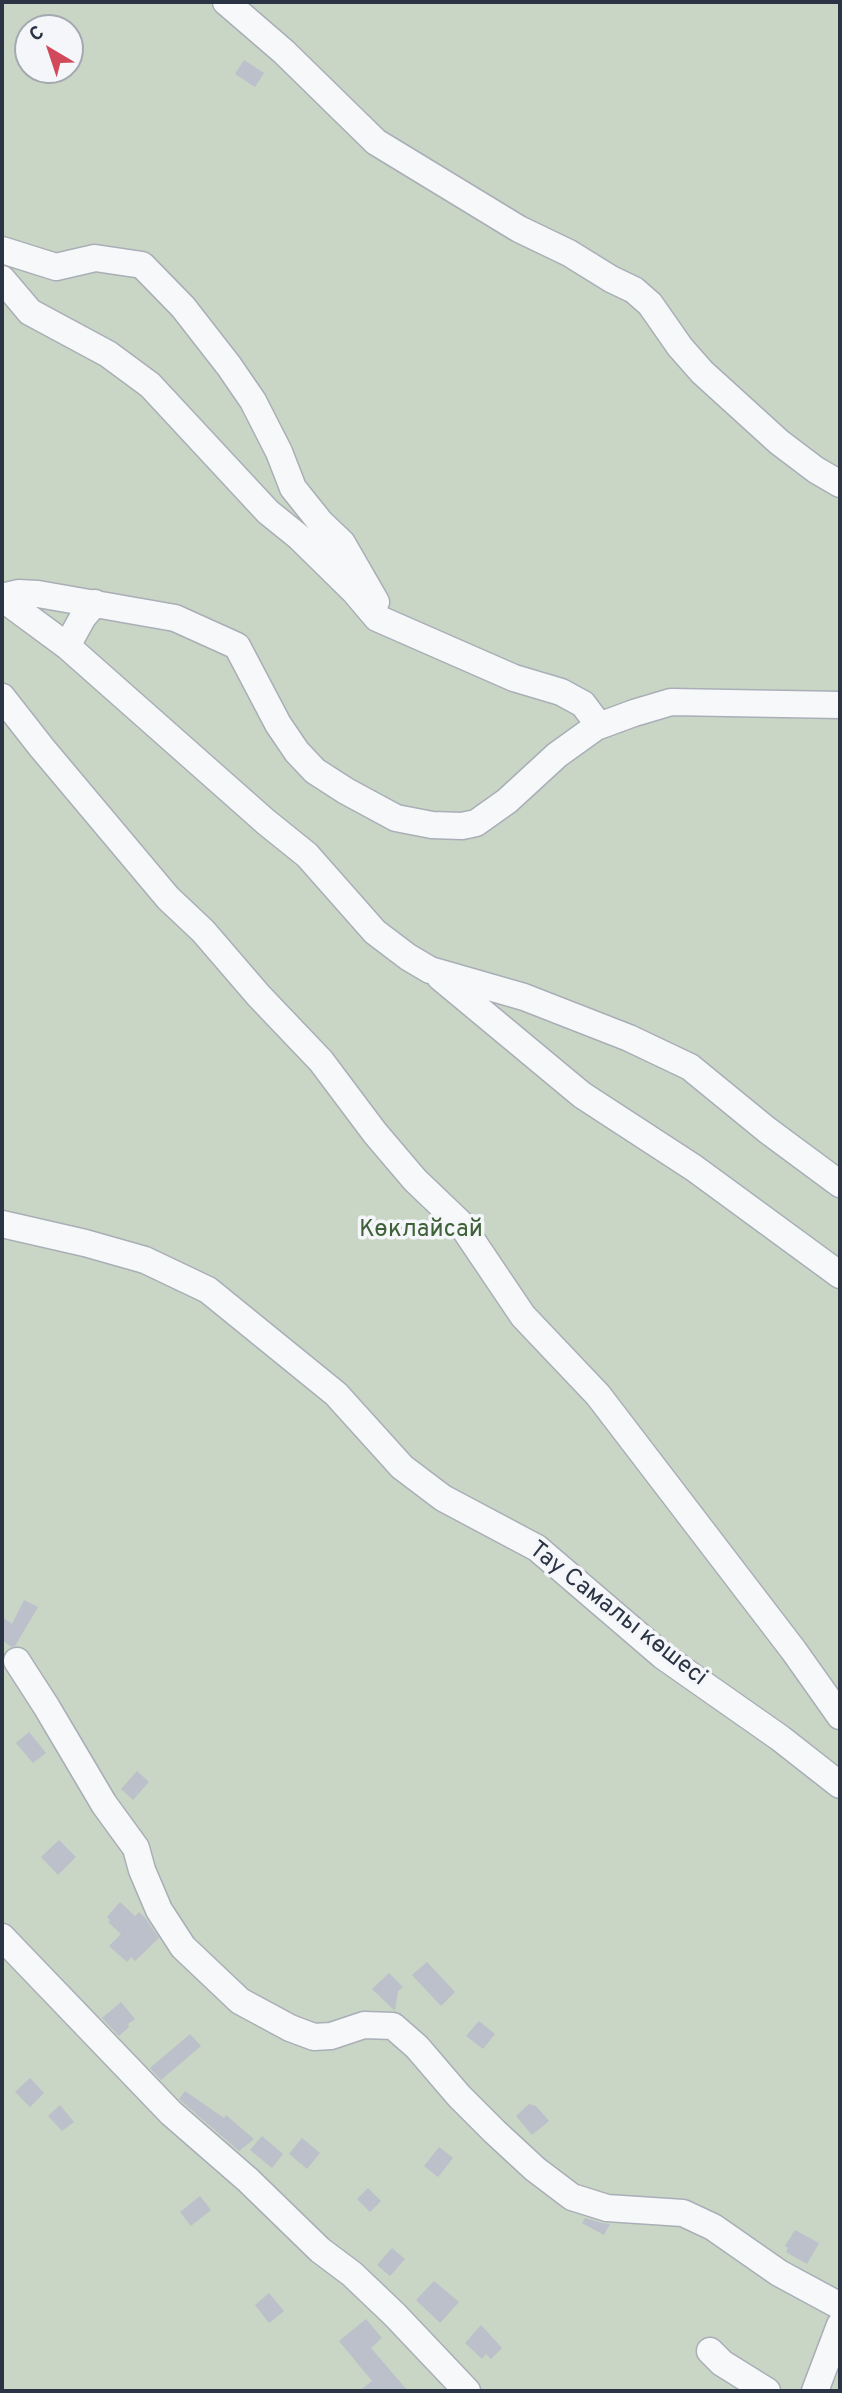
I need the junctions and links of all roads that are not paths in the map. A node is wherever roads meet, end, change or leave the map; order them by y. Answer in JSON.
{"nodes":[{"id":1,"x":226,"y":2,"type":"edge"},
{"id":2,"x":2,"y":250,"type":"edge"},
{"id":3,"x":2,"y":279,"type":"edge"},
{"id":4,"x":840,"y":484,"type":"edge"},
{"id":5,"x":2,"y":598,"type":"edge"},
{"id":6,"x":95,"y":603,"type":"junction"},
{"id":7,"x":387,"y":622,"type":"junction"},
{"id":8,"x":67,"y":646,"type":"junction"},
{"id":9,"x":2,"y":697,"type":"edge"},
{"id":10,"x":840,"y":705,"type":"edge"},
{"id":11,"x":596,"y":727,"type":"junction"},
{"id":12,"x":430,"y":970,"type":"junction"},
{"id":13,"x":840,"y":1184,"type":"edge"},
{"id":14,"x":2,"y":1224,"type":"edge"},
{"id":15,"x":840,"y":1275,"type":"edge"},
{"id":16,"x":17,"y":1661,"type":"dead end"},
{"id":17,"x":840,"y":1716,"type":"edge"},
{"id":18,"x":840,"y":1785,"type":"edge"},
{"id":19,"x":7,"y":1954,"type":"edge"},
{"id":20,"x":840,"y":2306,"type":"edge"},
{"id":21,"x":840,"y":2325,"type":"edge"},
{"id":22,"x":710,"y":2351,"type":"dead end"},
{"id":23,"x":467,"y":2391,"type":"edge"},
{"id":24,"x":767,"y":2391,"type":"edge"},
{"id":25,"x":815,"y":2391,"type":"edge"}],
"edges":[{"from":1,"to":4,"type":"street"},
{"from":2,"to":7,"type":"street"},
{"from":3,"to":7,"type":"street"},
{"from":5,"to":6,"type":"street"},
{"from":5,"to":8,"type":"street"},
{"from":6,"to":8,"type":"street"},
{"from":6,"to":11,"type":"street"},
{"from":7,"to":11,"type":"street"},
{"from":8,"to":12,"type":"street"},
{"from":9,"to":17,"type":"street"},
{"from":10,"to":11,"type":"street"},
{"from":12,"to":13,"type":"street"},
{"from":12,"to":15,"type":"street"},
{"from":14,"to":18,"type":"street","name":"Тау Самалы көшесі"},
{"from":16,"to":20,"type":"street"},
{"from":19,"to":23,"type":"street"},
{"from":21,"to":25,"type":"street"},
{"from":22,"to":24,"type":"street"}]}
